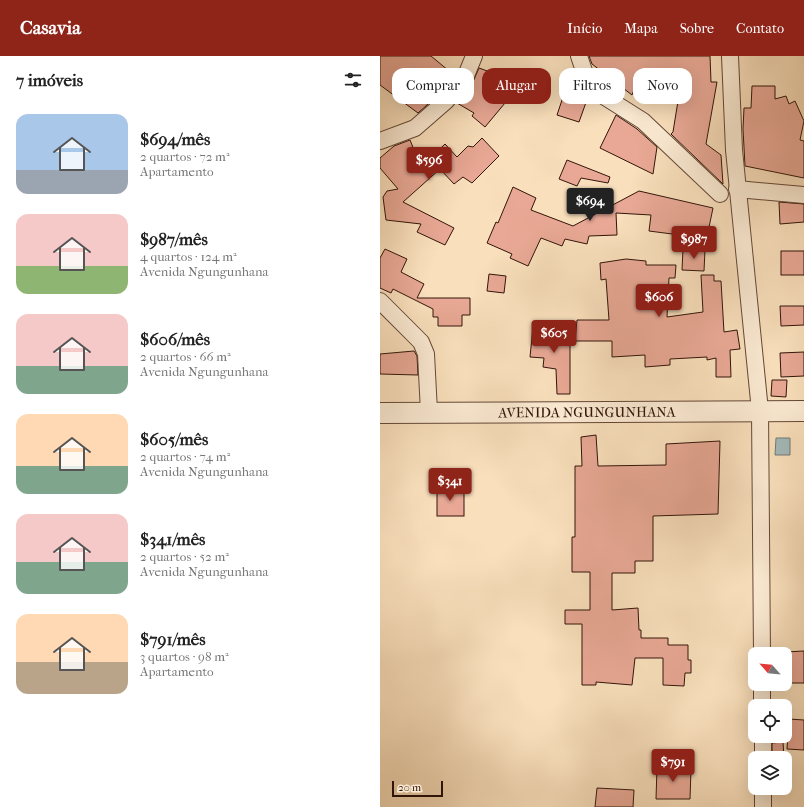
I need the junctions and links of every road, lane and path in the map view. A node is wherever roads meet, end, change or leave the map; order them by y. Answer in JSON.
{"nodes":[{"id":1,"x":474,"y":56,"type":"edge"},
{"id":2,"x":579,"y":56,"type":"edge"},
{"id":3,"x":730,"y":56,"type":"edge"},
{"id":4,"x":380,"y":141,"type":"edge"},
{"id":5,"x":737,"y":189,"type":"junction"},
{"id":6,"x":720,"y":194,"type":"dead end"},
{"id":7,"x":804,"y":195,"type":"edge"},
{"id":8,"x":380,"y":301,"type":"edge"},
{"id":9,"x":760,"y":411,"type":"junction"},
{"id":10,"x":799,"y":411,"type":"edge"},
{"id":11,"x":429,"y":412,"type":"junction"},
{"id":12,"x":380,"y":413,"type":"edge"},
{"id":13,"x":762,"y":647,"type":"edge"},
{"id":14,"x":763,"y":795,"type":"edge"},
{"id":15,"x":763,"y":807,"type":"edge"}],
"edges":[{"from":1,"to":4,"type":"street"},
{"from":2,"to":6,"type":"street"},
{"from":3,"to":5,"type":"street"},
{"from":5,"to":7,"type":"street"},
{"from":5,"to":9,"type":"street"},
{"from":8,"to":11,"type":"street"},
{"from":9,"to":10,"type":"street","name":"AVENIDA NGUNGUNHANA"},
{"from":9,"to":11,"type":"street","name":"AVENIDA NGUNGUNHANA"},
{"from":9,"to":13,"type":"street"},
{"from":11,"to":12,"type":"street","name":"AVENIDA NGUNGUNHANA"},
{"from":14,"to":15,"type":"street"}]}
